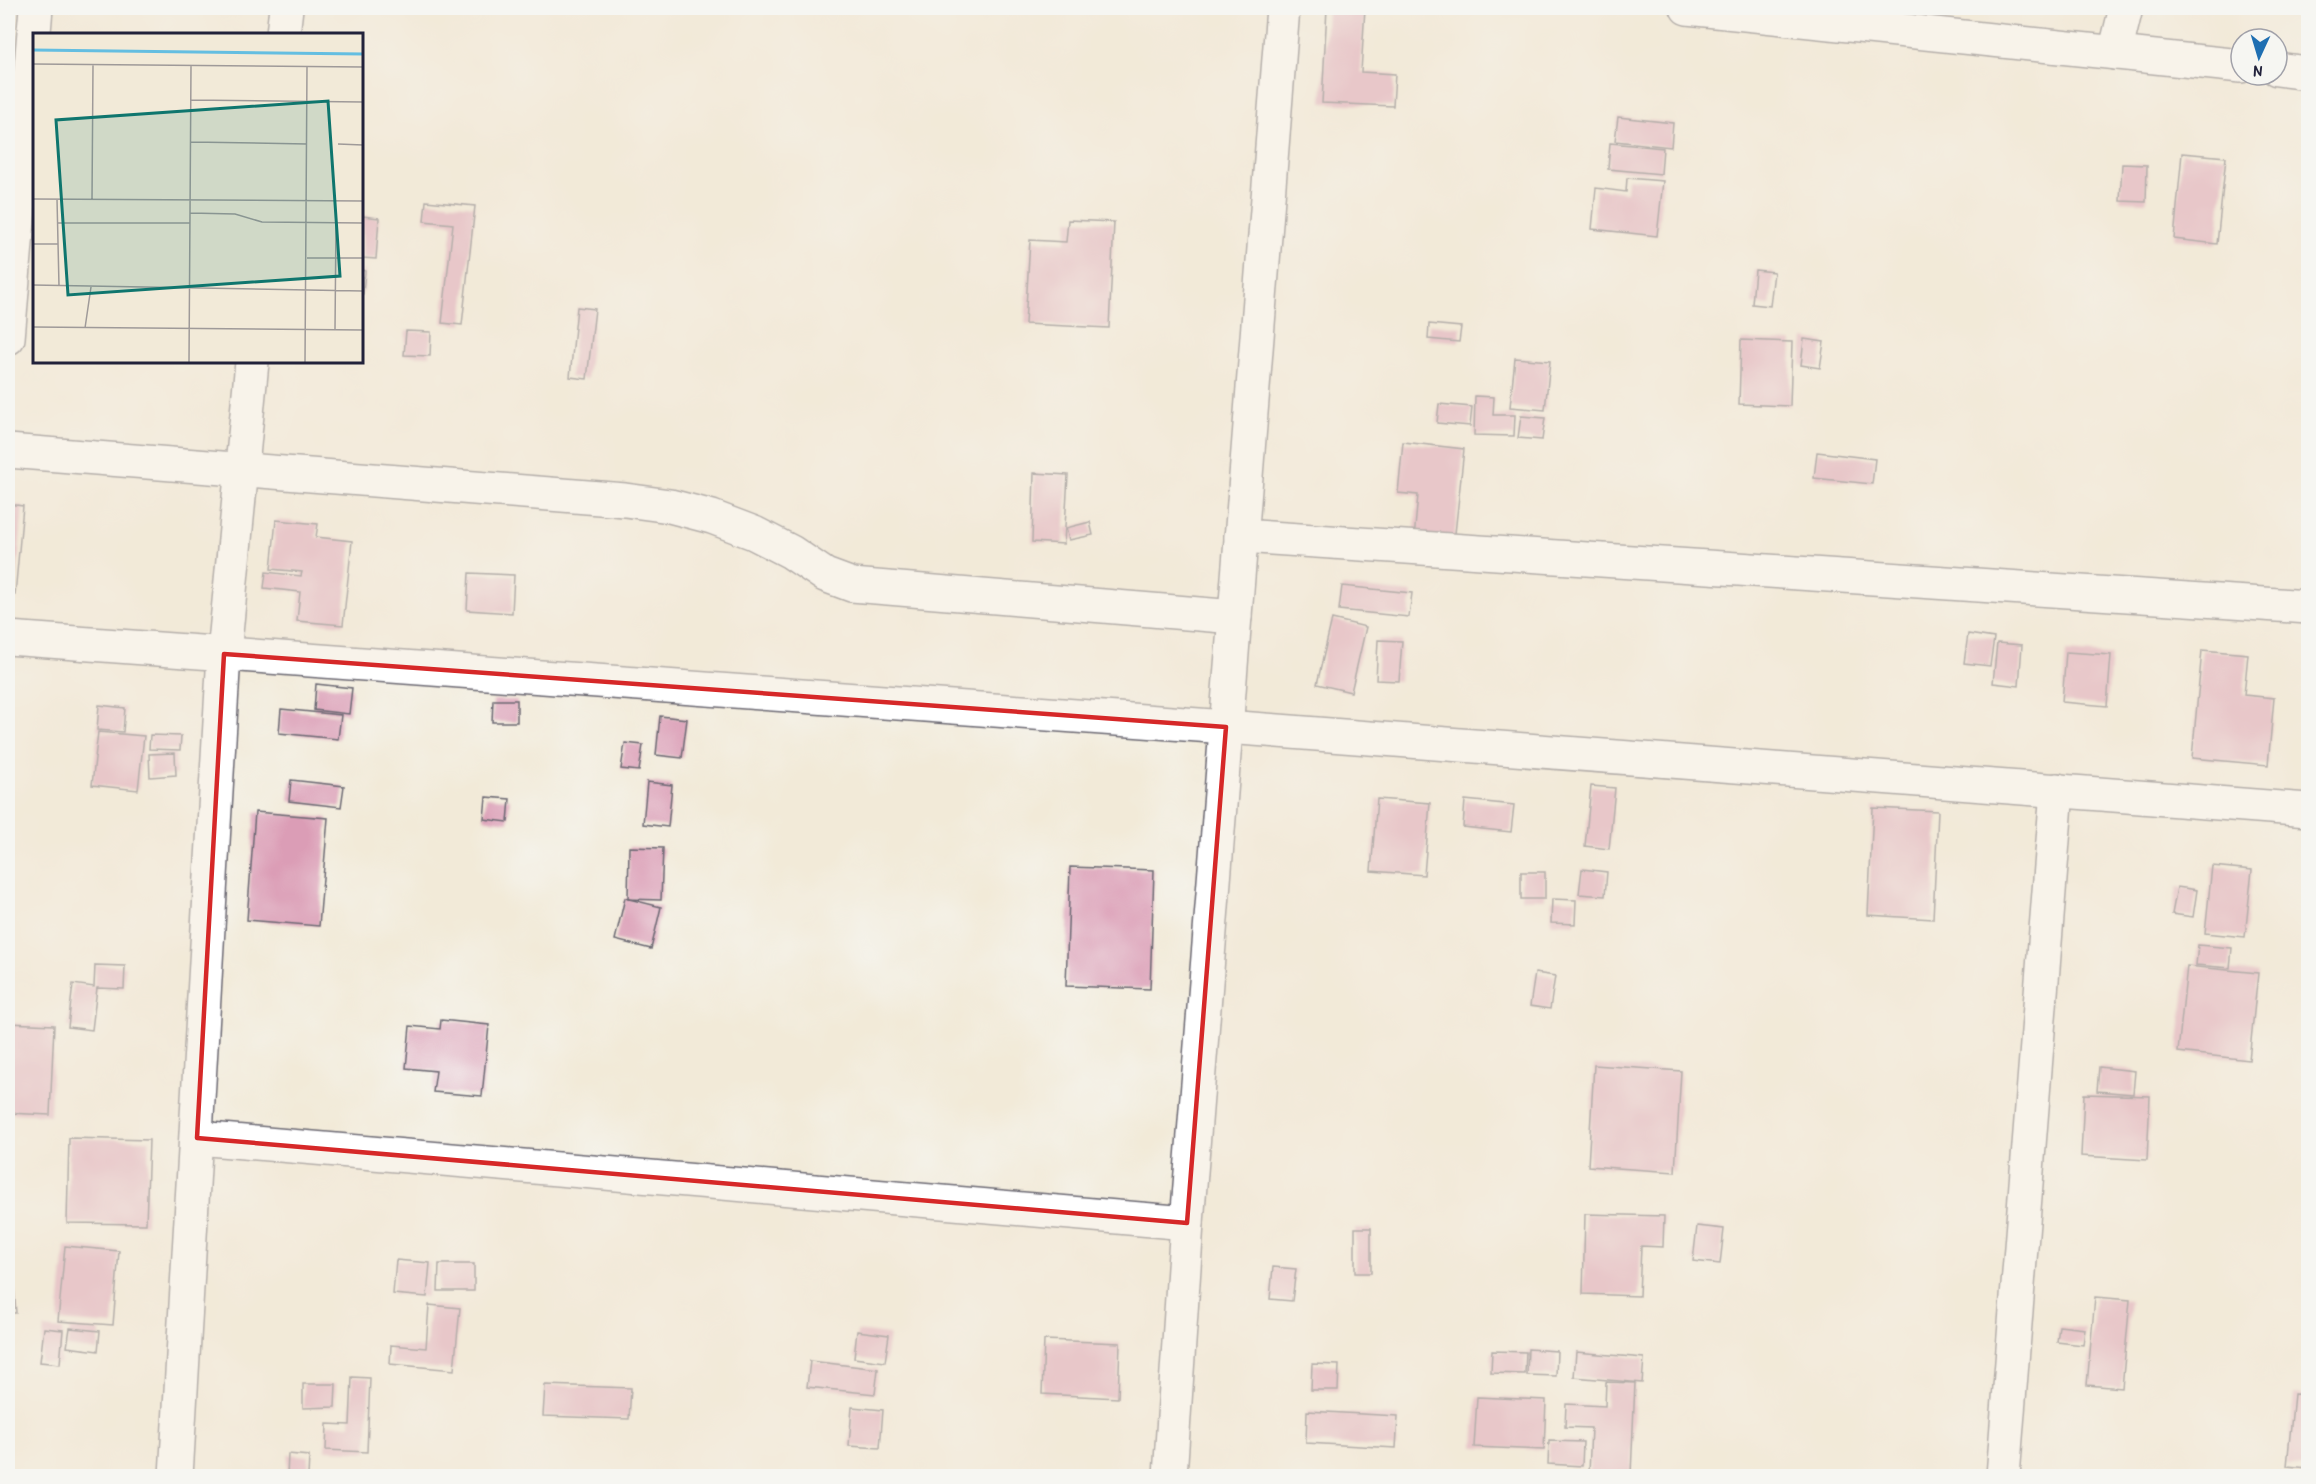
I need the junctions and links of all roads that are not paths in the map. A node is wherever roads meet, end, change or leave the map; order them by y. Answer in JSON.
{"nodes":[{"id":1,"x":36,"y":8,"type":"edge"},
{"id":2,"x":286,"y":8,"type":"edge"},
{"id":3,"x":1283,"y":8,"type":"edge"},
{"id":4,"x":1687,"y":8,"type":"edge"},
{"id":5,"x":2126,"y":8,"type":"edge"},
{"id":6,"x":34,"y":33,"type":"edge"},
{"id":7,"x":284,"y":33,"type":"edge"},
{"id":8,"x":33,"y":39,"type":"edge"},
{"id":9,"x":2115,"y":53,"type":"junction"},
{"id":10,"x":2229,"y":65,"type":"edge"},
{"id":11,"x":2289,"y":71,"type":"edge"},
{"id":12,"x":2308,"y":73,"type":"edge"},
{"id":13,"x":22,"y":152,"type":"edge"},
{"id":14,"x":8,"y":338,"type":"edge"},
{"id":15,"x":252,"y":363,"type":"edge"},
{"id":16,"x":8,"y":451,"type":"edge"},
{"id":17,"x":242,"y":468,"type":"junction"},
{"id":18,"x":1241,"y":536,"type":"junction"},
{"id":19,"x":2308,"y":606,"type":"edge"},
{"id":20,"x":1235,"y":616,"type":"junction"},
{"id":21,"x":8,"y":638,"type":"edge"},
{"id":22,"x":224,"y":654,"type":"junction"},
{"id":23,"x":1226,"y":727,"type":"junction"},
{"id":24,"x":2057,"y":790,"type":"junction"},
{"id":25,"x":2308,"y":810,"type":"edge"},
{"id":26,"x":197,"y":1138,"type":"junction"},
{"id":27,"x":1186,"y":1223,"type":"junction"},
{"id":28,"x":176,"y":1476,"type":"edge"},
{"id":29,"x":1170,"y":1476,"type":"edge"},
{"id":30,"x":2003,"y":1476,"type":"edge"}],
"edges":[{"from":1,"to":6,"type":"street"},
{"from":2,"to":7,"type":"street"},
{"from":3,"to":18,"type":"street"},
{"from":4,"to":9,"type":"street"},
{"from":5,"to":9,"type":"street"},
{"from":8,"to":13,"type":"street"},
{"from":9,"to":10,"type":"street"},
{"from":11,"to":12,"type":"street"},
{"from":13,"to":14,"type":"street"},
{"from":15,"to":17,"type":"street"},
{"from":16,"to":17,"type":"street"},
{"from":17,"to":20,"type":"street"},
{"from":17,"to":22,"type":"street"},
{"from":18,"to":19,"type":"street"},
{"from":18,"to":20,"type":"street"},
{"from":20,"to":23,"type":"street"},
{"from":21,"to":22,"type":"street"},
{"from":22,"to":23,"type":"street"},
{"from":22,"to":26,"type":"street"},
{"from":23,"to":24,"type":"street"},
{"from":23,"to":27,"type":"street"},
{"from":24,"to":25,"type":"street"},
{"from":24,"to":30,"type":"street"},
{"from":26,"to":27,"type":"street"},
{"from":26,"to":28,"type":"street"},
{"from":27,"to":29,"type":"street"}]}
